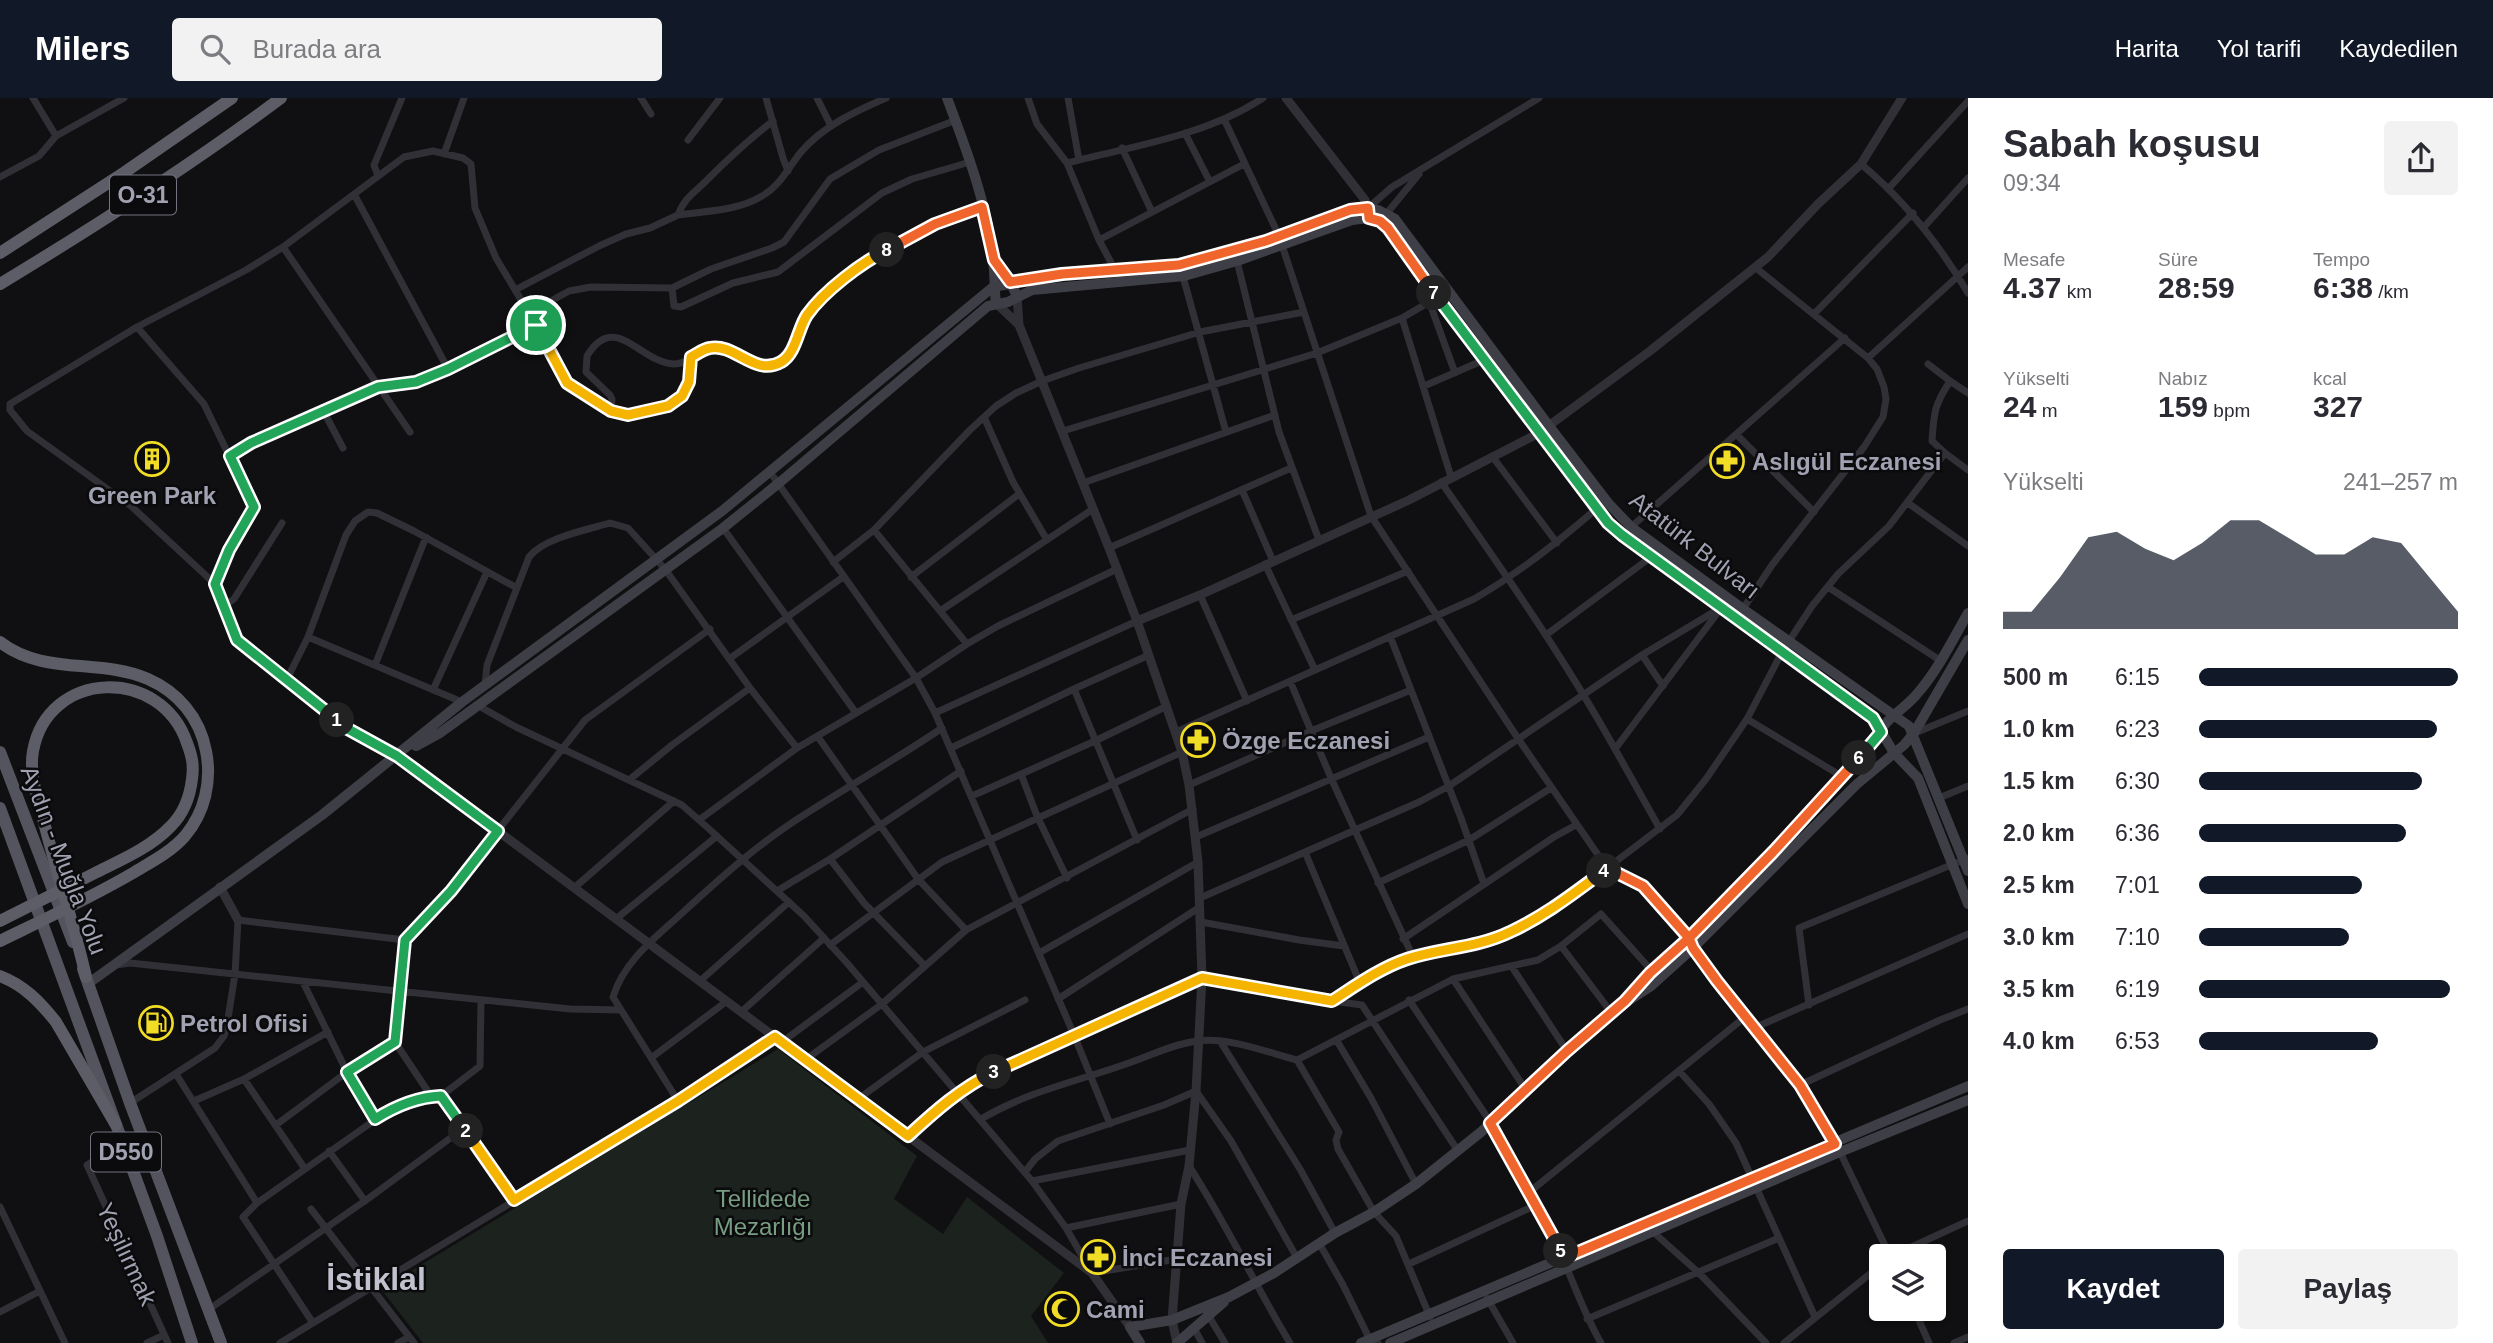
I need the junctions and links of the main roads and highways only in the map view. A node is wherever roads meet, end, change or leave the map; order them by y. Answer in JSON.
{"nodes":[{"id":1,"x":232,"y":98,"type":"edge"},
{"id":2,"x":281,"y":98,"type":"edge"},
{"id":3,"x":947,"y":98,"type":"edge"},
{"id":4,"x":1368,"y":213,"type":"junction"},
{"id":5,"x":1281,"y":241,"type":"junction"},
{"id":6,"x":0,"y":253,"type":"edge"},
{"id":7,"x":994,"y":260,"type":"junction"},
{"id":8,"x":1010,"y":282,"type":"junction"},
{"id":9,"x":0,"y":284,"type":"edge"},
{"id":10,"x":993,"y":286,"type":"junction"},
{"id":11,"x":1017,"y":296,"type":"junction"},
{"id":12,"x":996,"y":303,"type":"junction"},
{"id":13,"x":1968,"y":613,"type":"edge"},
{"id":14,"x":1740,"y":614,"type":"junction"},
{"id":15,"x":1968,"y":640,"type":"edge"},
{"id":16,"x":0,"y":642,"type":"edge"},
{"id":17,"x":1896,"y":715,"type":"junction"},
{"id":18,"x":1881,"y":732,"type":"junction"},
{"id":19,"x":1914,"y":733,"type":"junction"},
{"id":20,"x":0,"y":752,"type":"edge"},
{"id":21,"x":1894,"y":753,"type":"junction"},
{"id":22,"x":397,"y":756,"type":"junction"},
{"id":23,"x":0,"y":808,"type":"edge"},
{"id":24,"x":1966,"y":859,"type":"edge"},
{"id":25,"x":1968,"y":871,"type":"edge"},
{"id":26,"x":1968,"y":904,"type":"edge"},
{"id":27,"x":0,"y":921,"type":"edge"},
{"id":28,"x":0,"y":941,"type":"edge"},
{"id":29,"x":1691,"y":943,"type":"junction"},
{"id":30,"x":0,"y":976,"type":"edge"},
{"id":31,"x":88,"y":980,"type":"junction"},
{"id":32,"x":1625,"y":1001,"type":"junction"},
{"id":33,"x":1968,"y":1086,"type":"edge"},
{"id":34,"x":1968,"y":1100,"type":"edge"},
{"id":35,"x":116,"y":1125,"type":"junction"},
{"id":36,"x":1837,"y":1148,"type":"junction"},
{"id":37,"x":1229,"y":1297,"type":"junction"},
{"id":38,"x":1370,"y":1342,"type":"edge"},
{"id":39,"x":192,"y":1343,"type":"edge"},
{"id":40,"x":221,"y":1343,"type":"edge"},
{"id":41,"x":1138,"y":1343,"type":"edge"},
{"id":42,"x":1177,"y":1343,"type":"edge"},
{"id":43,"x":1390,"y":1343,"type":"edge"}],
"edges":[{"from":1,"to":6,"type":"highway","number":"O-31"},
{"from":2,"to":9,"type":"highway","number":"O-31"},
{"from":3,"to":7,"type":"main road"},
{"from":4,"to":5,"type":"main road"},
{"from":4,"to":14,"type":"main road","name":"Atatürk Bulvarı"},
{"from":4,"to":14,"type":"main road","name":"Atatürk Bulvarı"},
{"from":5,"to":8,"type":"main road"},
{"from":5,"to":11,"type":"main road"},
{"from":7,"to":8,"type":"main road"},
{"from":7,"to":10,"type":"main road"},
{"from":8,"to":10,"type":"main road"},
{"from":8,"to":11,"type":"main road"},
{"from":10,"to":12,"type":"main road"},
{"from":10,"to":22,"type":"main road"},
{"from":11,"to":12,"type":"main road"},
{"from":12,"to":22,"type":"main road"},
{"from":13,"to":17,"type":"main road"},
{"from":14,"to":17,"type":"main road","name":"Atatürk Bulvarı"},
{"from":14,"to":18,"type":"main road","name":"Atatürk Bulvarı"},
{"from":15,"to":19,"type":"main road"},
{"from":16,"to":28,"type":"highway"},
{"from":17,"to":18,"type":"main road"},
{"from":17,"to":19,"type":"main road","name":"Atatürk Bulvarı"},
{"from":18,"to":21,"type":"main road","name":"Atatürk Bulvarı"},
{"from":18,"to":29,"type":"main road"},
{"from":19,"to":21,"type":"main road"},
{"from":19,"to":24,"type":"main road","name":"Atatürk Bulvarı"},
{"from":20,"to":31,"type":"highway","name":"Aydın - Muğla Yolu","number":"D550"},
{"from":21,"to":26,"type":"main road","name":"Atatürk Bulvarı"},
{"from":21,"to":29,"type":"main road"},
{"from":22,"to":31,"type":"main road"},
{"from":23,"to":35,"type":"highway","name":"Aydın - Muğla Yolu","number":"D550"},
{"from":24,"to":25,"type":"main road","name":"Atatürk Bulvarı"},
{"from":27,"to":31,"type":"highway"},
{"from":29,"to":32,"type":"main road"},
{"from":29,"to":32,"type":"main road"},
{"from":30,"to":35,"type":"highway"},
{"from":31,"to":40,"type":"highway","number":"D550"},
{"from":32,"to":37,"type":"main road"},
{"from":33,"to":36,"type":"main road"},
{"from":34,"to":36,"type":"main road"},
{"from":35,"to":39,"type":"highway","number":"D550"},
{"from":36,"to":38,"type":"main road"},
{"from":36,"to":43,"type":"main road"},
{"from":37,"to":41,"type":"main road"},
{"from":37,"to":42,"type":"main road"}]}
